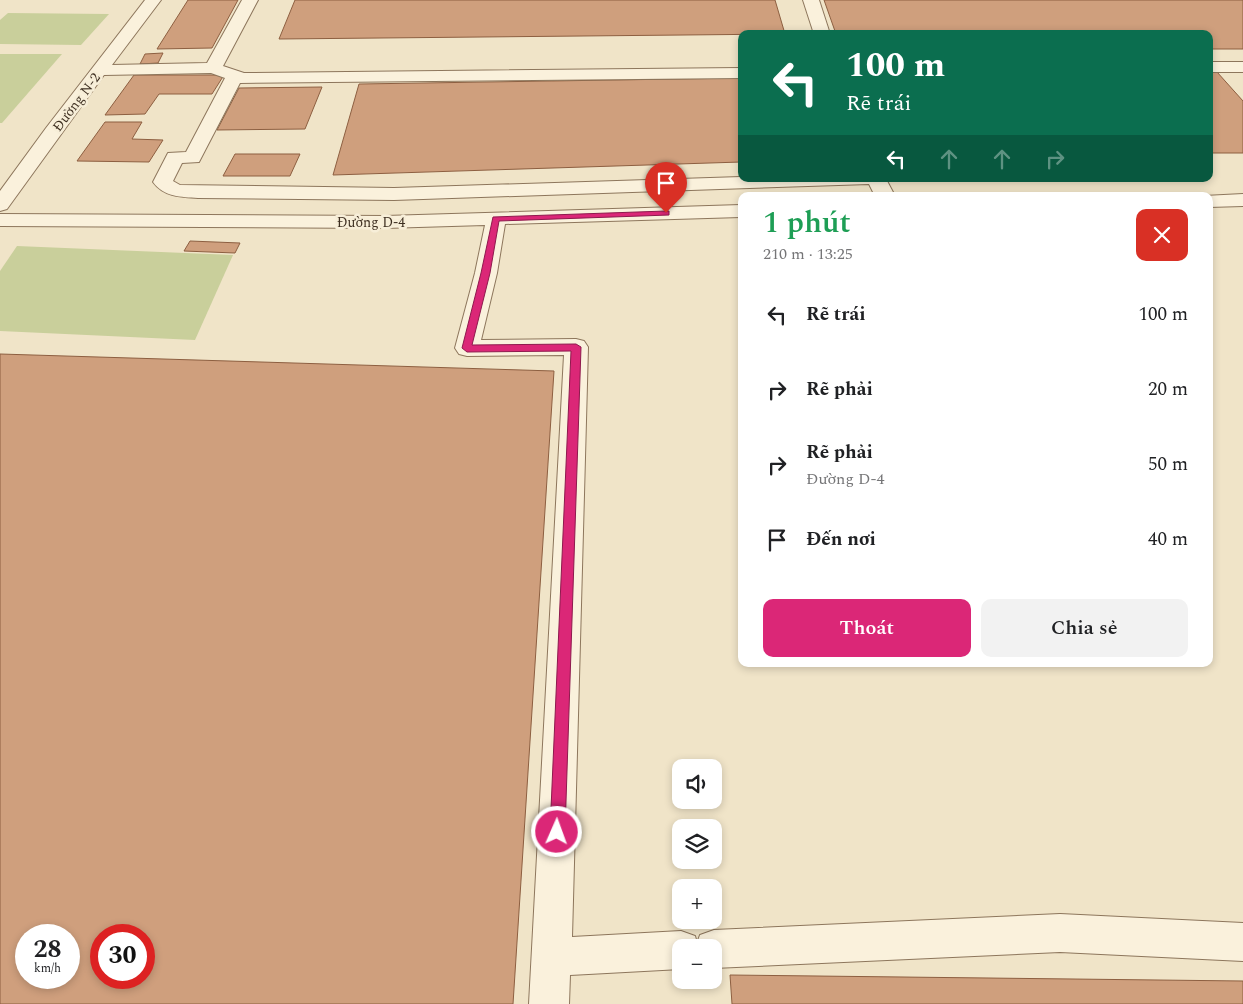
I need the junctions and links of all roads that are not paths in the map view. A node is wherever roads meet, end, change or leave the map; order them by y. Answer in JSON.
{"nodes":[{"id":1,"x":153,"y":0,"type":"edge"},
{"id":2,"x":250,"y":0,"type":"edge"},
{"id":3,"x":811,"y":0,"type":"edge"},
{"id":4,"x":821,"y":30,"type":"edge"},
{"id":5,"x":1213,"y":67,"type":"edge"},
{"id":6,"x":1243,"y":67,"type":"edge"},
{"id":7,"x":213,"y":68,"type":"junction"},
{"id":8,"x":99,"y":70,"type":"junction"},
{"id":9,"x":738,"y":73,"type":"edge"},
{"id":10,"x":235,"y":76,"type":"junction"},
{"id":11,"x":770,"y":182,"type":"edge"},
{"id":12,"x":8,"y":183,"type":"edge"},
{"id":13,"x":1243,"y":200,"type":"edge"},
{"id":14,"x":1213,"y":201,"type":"edge"},
{"id":15,"x":0,"y":205,"type":"edge"},
{"id":16,"x":738,"y":210,"type":"edge"},
{"id":17,"x":496,"y":219,"type":"junction"},
{"id":18,"x":0,"y":220,"type":"edge"},
{"id":19,"x":1243,"y":942,"type":"edge"},
{"id":20,"x":722,"y":949,"type":"edge"},
{"id":21,"x":672,"y":950,"type":"edge"},
{"id":22,"x":552,"y":957,"type":"junction"},
{"id":23,"x":549,"y":1004,"type":"edge"}],
"edges":[{"from":1,"to":8,"type":"street","name":"Đường N-2"},
{"from":2,"to":7,"type":"street"},
{"from":3,"to":4,"type":"street"},
{"from":5,"to":6,"type":"street"},
{"from":7,"to":8,"type":"street"},
{"from":7,"to":10,"type":"street"},
{"from":8,"to":12,"type":"street","name":"Đường N-2"},
{"from":9,"to":10,"type":"street"},
{"from":10,"to":11,"type":"street"},
{"from":12,"to":15,"type":"street","name":"Đường N-2"},
{"from":13,"to":14,"type":"street"},
{"from":16,"to":17,"type":"street","name":"Đường D-4"},
{"from":17,"to":18,"type":"street","name":"Đường D-4"},
{"from":17,"to":22,"type":"street"},
{"from":19,"to":20,"type":"street"},
{"from":21,"to":22,"type":"street"},
{"from":22,"to":23,"type":"street"}]}
